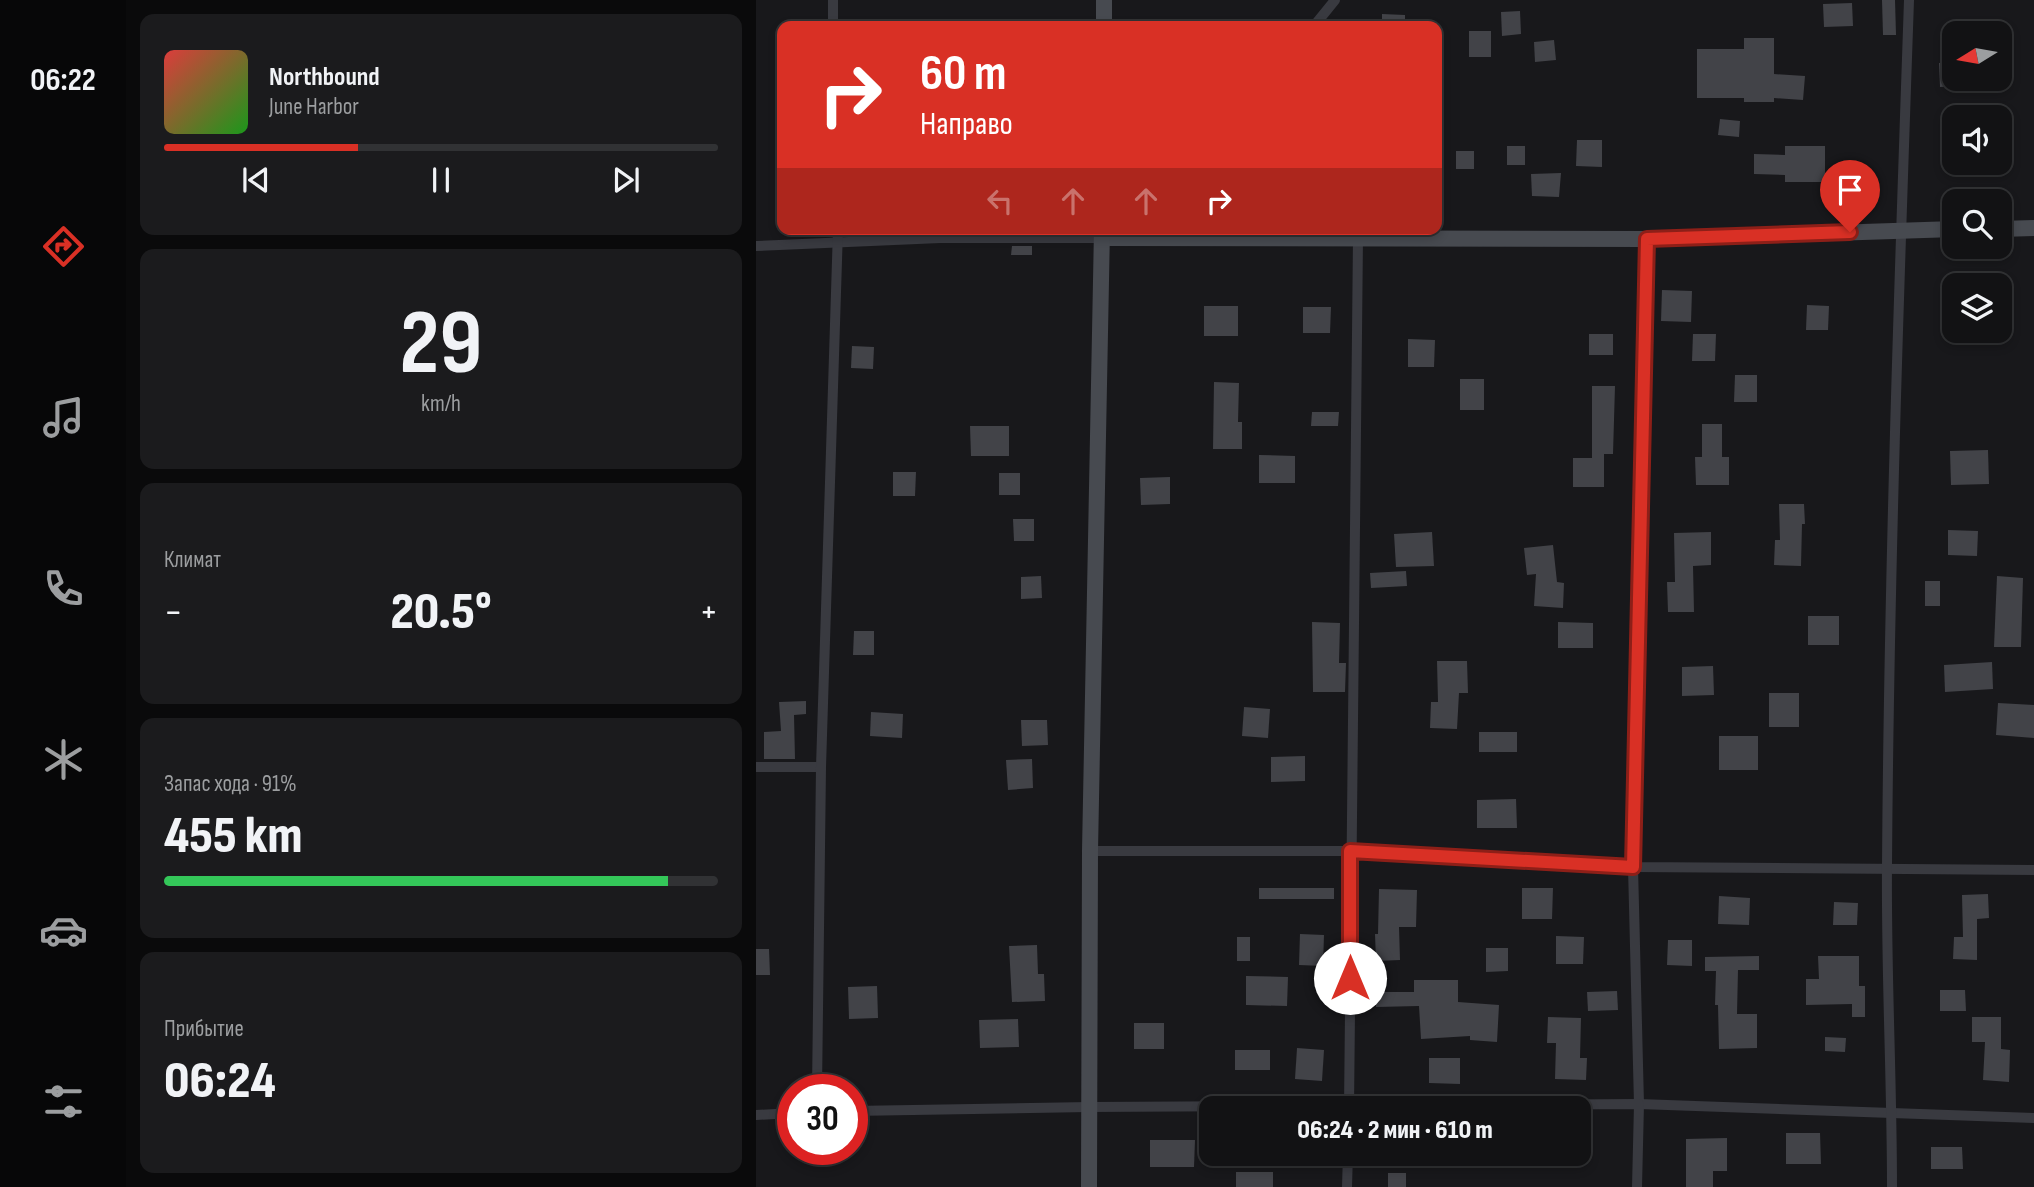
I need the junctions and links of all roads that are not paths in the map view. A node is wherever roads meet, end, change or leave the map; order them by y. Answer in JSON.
{"nodes":[{"id":1,"x":832,"y":0,"type":"edge"},
{"id":2,"x":1104,"y":0,"type":"edge"},
{"id":3,"x":1335,"y":0,"type":"edge"},
{"id":4,"x":1909,"y":0,"type":"edge"},
{"id":5,"x":833,"y":21,"type":"edge"},
{"id":6,"x":1104,"y":21,"type":"edge"},
{"id":7,"x":1318,"y":21,"type":"edge"},
{"id":8,"x":2034,"y":228,"type":"edge"},
{"id":9,"x":1942,"y":229,"type":"edge"},
{"id":10,"x":2012,"y":229,"type":"edge"},
{"id":11,"x":1901,"y":230,"type":"junction"},
{"id":12,"x":838,"y":235,"type":"edge"},
{"id":13,"x":1037,"y":235,"type":"edge"},
{"id":14,"x":1102,"y":235,"type":"edge"},
{"id":15,"x":1330,"y":235,"type":"edge"},
{"id":16,"x":1358,"y":237,"type":"junction"},
{"id":17,"x":1647,"y":239,"type":"junction"},
{"id":18,"x":838,"y":243,"type":"junction"},
{"id":19,"x":756,"y":246,"type":"edge"},
{"id":20,"x":756,"y":767,"type":"edge"},
{"id":21,"x":821,"y":767,"type":"junction"},
{"id":22,"x":1090,"y":851,"type":"junction"},
{"id":23,"x":1350,"y":851,"type":"junction"},
{"id":24,"x":1633,"y":867,"type":"junction"},
{"id":25,"x":1886,"y":869,"type":"junction"},
{"id":26,"x":2034,"y":870,"type":"edge"},
{"id":27,"x":817,"y":1074,"type":"edge"},
{"id":28,"x":1349,"y":1096,"type":"edge"},
{"id":29,"x":1591,"y":1104,"type":"edge"},
{"id":30,"x":1639,"y":1104,"type":"junction"},
{"id":31,"x":1089,"y":1107,"type":"junction"},
{"id":32,"x":1199,"y":1107,"type":"edge"},
{"id":33,"x":868,"y":1111,"type":"edge"},
{"id":34,"x":777,"y":1113,"type":"edge"},
{"id":35,"x":1893,"y":1114,"type":"junction"},
{"id":36,"x":756,"y":1115,"type":"edge"},
{"id":37,"x":2034,"y":1118,"type":"edge"},
{"id":38,"x":1348,"y":1166,"type":"edge"},
{"id":39,"x":1089,"y":1187,"type":"edge"},
{"id":40,"x":1348,"y":1187,"type":"edge"},
{"id":41,"x":1637,"y":1187,"type":"edge"},
{"id":42,"x":1892,"y":1187,"type":"edge"}],
"edges":[{"from":1,"to":5,"type":"street"},
{"from":2,"to":6,"type":"street"},
{"from":3,"to":7,"type":"street"},
{"from":4,"to":11,"type":"street"},
{"from":8,"to":10,"type":"street"},
{"from":9,"to":11,"type":"street"},
{"from":11,"to":17,"type":"street"},
{"from":11,"to":25,"type":"street"},
{"from":12,"to":18,"type":"street"},
{"from":13,"to":18,"type":"street"},
{"from":14,"to":22,"type":"street"},
{"from":15,"to":16,"type":"street"},
{"from":16,"to":17,"type":"street"},
{"from":16,"to":23,"type":"street"},
{"from":17,"to":24,"type":"street"},
{"from":18,"to":19,"type":"street"},
{"from":18,"to":21,"type":"street"},
{"from":20,"to":21,"type":"street"},
{"from":21,"to":27,"type":"street"},
{"from":22,"to":23,"type":"street"},
{"from":22,"to":31,"type":"street"},
{"from":23,"to":24,"type":"street"},
{"from":23,"to":28,"type":"street"},
{"from":24,"to":25,"type":"street"},
{"from":24,"to":30,"type":"street"},
{"from":25,"to":26,"type":"street"},
{"from":25,"to":35,"type":"street"},
{"from":29,"to":30,"type":"street"},
{"from":30,"to":35,"type":"street"},
{"from":30,"to":41,"type":"street"},
{"from":31,"to":32,"type":"street"},
{"from":31,"to":33,"type":"street"},
{"from":31,"to":39,"type":"street"},
{"from":34,"to":36,"type":"street"},
{"from":35,"to":37,"type":"street"},
{"from":35,"to":42,"type":"street"},
{"from":38,"to":40,"type":"street"}]}
